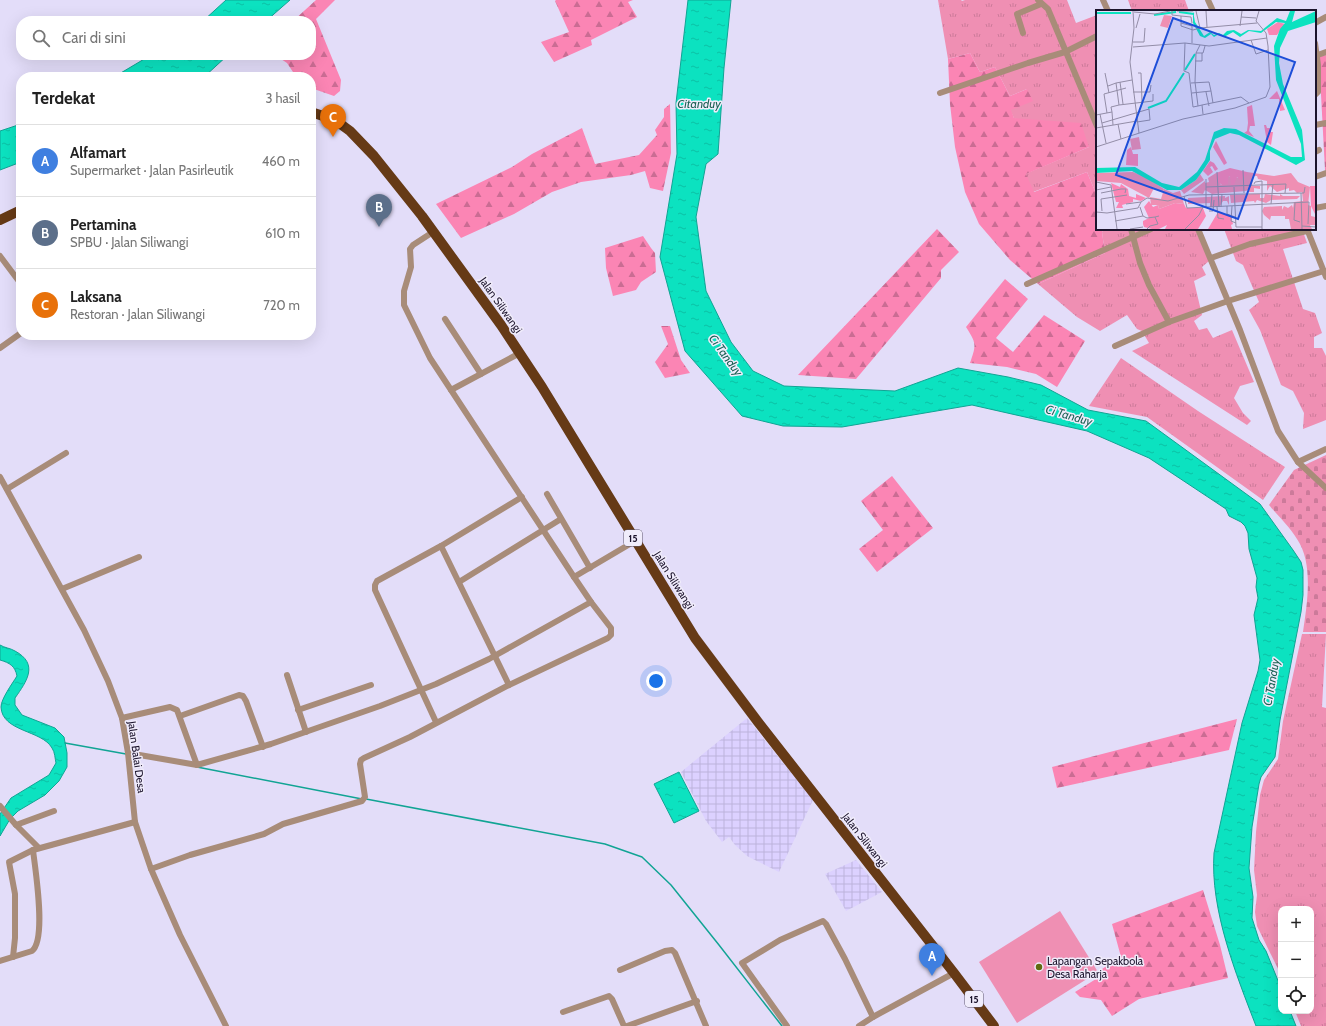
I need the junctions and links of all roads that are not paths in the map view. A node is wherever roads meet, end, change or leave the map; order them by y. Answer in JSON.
{"nodes":[{"id":1,"x":1103,"y":0,"type":"edge"},
{"id":2,"x":1208,"y":0,"type":"edge"},
{"id":3,"x":1039,"y":2,"type":"edge"},
{"id":4,"x":1108,"y":10,"type":"edge"},
{"id":5,"x":1213,"y":10,"type":"edge"},
{"id":6,"x":1326,"y":17,"type":"edge"},
{"id":7,"x":1316,"y":23,"type":"edge"},
{"id":8,"x":1024,"y":34,"type":"dead end"},
{"id":9,"x":1096,"y":36,"type":"edge"},
{"id":10,"x":1065,"y":52,"type":"junction"},
{"id":11,"x":1326,"y":52,"type":"edge"},
{"id":12,"x":1316,"y":56,"type":"edge"},
{"id":13,"x":940,"y":93,"type":"dead end"},
{"id":14,"x":1316,"y":94,"type":"edge"},
{"id":15,"x":316,"y":114,"type":"edge"},
{"id":16,"x":1096,"y":116,"type":"edge"},
{"id":17,"x":1326,"y":123,"type":"edge"},
{"id":18,"x":1316,"y":125,"type":"edge"},
{"id":19,"x":1326,"y":173,"type":"edge"},
{"id":20,"x":1316,"y":178,"type":"edge"},
{"id":21,"x":1326,"y":206,"type":"edge"},
{"id":22,"x":1316,"y":208,"type":"edge"},
{"id":23,"x":16,"y":212,"type":"edge"},
{"id":24,"x":0,"y":220,"type":"edge"},
{"id":25,"x":1131,"y":230,"type":"edge"},
{"id":26,"x":1148,"y":230,"type":"edge"},
{"id":27,"x":1198,"y":230,"type":"edge"},
{"id":28,"x":1307,"y":230,"type":"edge"},
{"id":29,"x":433,"y":232,"type":"junction"},
{"id":30,"x":1133,"y":236,"type":"junction"},
{"id":31,"x":0,"y":256,"type":"edge"},
{"id":32,"x":1211,"y":258,"type":"junction"},
{"id":33,"x":1325,"y":274,"type":"edge"},
{"id":34,"x":16,"y":277,"type":"edge"},
{"id":35,"x":1027,"y":284,"type":"dead end"},
{"id":36,"x":1228,"y":301,"type":"junction"},
{"id":37,"x":445,"y":319,"type":"dead end"},
{"id":38,"x":1169,"y":322,"type":"junction"},
{"id":39,"x":16,"y":337,"type":"edge"},
{"id":40,"x":1115,"y":346,"type":"dead end"},
{"id":41,"x":0,"y":348,"type":"edge"},
{"id":42,"x":520,"y":353,"type":"junction"},
{"id":43,"x":481,"y":374,"type":"junction"},
{"id":44,"x":451,"y":390,"type":"junction"},
{"id":45,"x":1326,"y":449,"type":"edge"},
{"id":46,"x":66,"y":453,"type":"dead end"},
{"id":47,"x":1298,"y":462,"type":"junction"},
{"id":48,"x":0,"y":477,"type":"edge"},
{"id":49,"x":1326,"y":488,"type":"edge"},
{"id":50,"x":7,"y":489,"type":"junction"},
{"id":51,"x":547,"y":494,"type":"dead end"},
{"id":52,"x":522,"y":497,"type":"junction"},
{"id":53,"x":561,"y":519,"type":"junction"},
{"id":54,"x":543,"y":530,"type":"junction"},
{"id":55,"x":635,"y":541,"type":"junction"},
{"id":56,"x":441,"y":546,"type":"junction"},
{"id":57,"x":139,"y":557,"type":"dead end"},
{"id":58,"x":590,"y":568,"type":"junction"},
{"id":59,"x":574,"y":577,"type":"junction"},
{"id":60,"x":459,"y":582,"type":"junction"},
{"id":61,"x":62,"y":589,"type":"junction"},
{"id":62,"x":591,"y":602,"type":"junction"},
{"id":63,"x":494,"y":656,"type":"junction"},
{"id":64,"x":287,"y":676,"type":"dead end"},
{"id":65,"x":371,"y":685,"type":"dead end"},
{"id":66,"x":509,"y":685,"type":"junction"},
{"id":67,"x":421,"y":690,"type":"junction"},
{"id":68,"x":298,"y":710,"type":"junction"},
{"id":69,"x":180,"y":716,"type":"junction"},
{"id":70,"x":122,"y":718,"type":"junction"},
{"id":71,"x":436,"y":722,"type":"junction"},
{"id":72,"x":306,"y":732,"type":"junction"},
{"id":73,"x":262,"y":747,"type":"junction"},
{"id":74,"x":128,"y":753,"type":"junction"},
{"id":75,"x":198,"y":765,"type":"junction"},
{"id":76,"x":1,"y":807,"type":"edge"},
{"id":77,"x":54,"y":811,"type":"dead end"},
{"id":78,"x":136,"y":822,"type":"junction"},
{"id":79,"x":14,"y":823,"type":"junction"},
{"id":80,"x":36,"y":849,"type":"junction"},
{"id":81,"x":151,"y":869,"type":"junction"},
{"id":82,"x":13,"y":957,"type":"junction"},
{"id":83,"x":0,"y":961,"type":"edge"},
{"id":84,"x":620,"y":970,"type":"dead end"},
{"id":85,"x":954,"y":973,"type":"junction"},
{"id":86,"x":697,"y":1001,"type":"junction"},
{"id":87,"x":563,"y":1012,"type":"dead end"},
{"id":88,"x":871,"y":1018,"type":"junction"},
{"id":89,"x":226,"y":1026,"type":"edge"},
{"id":90,"x":624,"y":1026,"type":"edge"},
{"id":91,"x":627,"y":1026,"type":"edge"},
{"id":92,"x":706,"y":1026,"type":"edge"},
{"id":93,"x":787,"y":1026,"type":"edge"},
{"id":94,"x":859,"y":1026,"type":"edge"},
{"id":95,"x":872,"y":1026,"type":"edge"},
{"id":96,"x":994,"y":1026,"type":"edge"}],
"edges":[{"from":1,"to":4,"type":"street"},
{"from":2,"to":5,"type":"street"},
{"from":3,"to":8,"type":"street"},
{"from":3,"to":10,"type":"street"},
{"from":6,"to":7,"type":"street"},
{"from":9,"to":10,"type":"street"},
{"from":10,"to":13,"type":"street"},
{"from":10,"to":16,"type":"street"},
{"from":11,"to":12,"type":"street"},
{"from":12,"to":14,"type":"street"},
{"from":15,"to":29,"type":"highway","name":"Jalan Siliwangi","number":"15"},
{"from":17,"to":18,"type":"street"},
{"from":19,"to":20,"type":"street"},
{"from":21,"to":22,"type":"street"},
{"from":23,"to":24,"type":"highway"},
{"from":25,"to":30,"type":"street"},
{"from":26,"to":30,"type":"street"},
{"from":27,"to":32,"type":"street"},
{"from":28,"to":32,"type":"street"},
{"from":28,"to":33,"type":"street"},
{"from":29,"to":42,"type":"highway","name":"Jalan Siliwangi","number":"15"},
{"from":29,"to":44,"type":"street"},
{"from":30,"to":35,"type":"street"},
{"from":30,"to":38,"type":"street"},
{"from":31,"to":34,"type":"street"},
{"from":32,"to":36,"type":"street"},
{"from":33,"to":36,"type":"street"},
{"from":36,"to":38,"type":"street"},
{"from":36,"to":47,"type":"street"},
{"from":37,"to":43,"type":"street"},
{"from":38,"to":40,"type":"street"},
{"from":39,"to":41,"type":"street"},
{"from":42,"to":43,"type":"street"},
{"from":42,"to":55,"type":"highway","name":"Jalan Siliwangi","number":"15"},
{"from":43,"to":44,"type":"street"},
{"from":44,"to":52,"type":"street"},
{"from":45,"to":47,"type":"street"},
{"from":46,"to":50,"type":"street"},
{"from":47,"to":49,"type":"street"},
{"from":48,"to":50,"type":"street","name":"Jalan Balai Desa"},
{"from":50,"to":61,"type":"street","name":"Jalan Balai Desa"},
{"from":51,"to":53,"type":"street"},
{"from":52,"to":54,"type":"street"},
{"from":52,"to":56,"type":"street"},
{"from":53,"to":54,"type":"street"},
{"from":53,"to":58,"type":"street"},
{"from":54,"to":59,"type":"street"},
{"from":54,"to":60,"type":"street"},
{"from":55,"to":58,"type":"street"},
{"from":55,"to":85,"type":"highway","name":"Jalan Siliwangi","number":"15"},
{"from":56,"to":60,"type":"street"},
{"from":56,"to":67,"type":"street"},
{"from":57,"to":61,"type":"street"},
{"from":58,"to":59,"type":"street"},
{"from":59,"to":62,"type":"street"},
{"from":60,"to":63,"type":"street"},
{"from":61,"to":70,"type":"street","name":"Jalan Balai Desa"},
{"from":62,"to":63,"type":"street"},
{"from":62,"to":66,"type":"street"},
{"from":63,"to":66,"type":"street"},
{"from":63,"to":67,"type":"street"},
{"from":64,"to":68,"type":"street"},
{"from":65,"to":68,"type":"street"},
{"from":66,"to":71,"type":"street"},
{"from":67,"to":71,"type":"street"},
{"from":67,"to":72,"type":"street"},
{"from":68,"to":72,"type":"street"},
{"from":69,"to":70,"type":"street"},
{"from":69,"to":73,"type":"street"},
{"from":69,"to":75,"type":"street"},
{"from":70,"to":74,"type":"street","name":"Jalan Balai Desa"},
{"from":71,"to":81,"type":"street"},
{"from":72,"to":73,"type":"street"},
{"from":73,"to":75,"type":"street"},
{"from":74,"to":75,"type":"street"},
{"from":74,"to":78,"type":"street","name":"Jalan Balai Desa"},
{"from":76,"to":79,"type":"street"},
{"from":77,"to":79,"type":"street"},
{"from":78,"to":80,"type":"street"},
{"from":78,"to":81,"type":"street","name":"Jalan Balai Desa"},
{"from":79,"to":80,"type":"street"},
{"from":80,"to":82,"type":"street"},
{"from":80,"to":82,"type":"street"},
{"from":81,"to":89,"type":"street","name":"Jalan Balai Desa"},
{"from":82,"to":83,"type":"street"},
{"from":84,"to":86,"type":"street"},
{"from":85,"to":88,"type":"street"},
{"from":85,"to":96,"type":"highway","name":"Jalan Siliwangi","number":"15"},
{"from":86,"to":91,"type":"street"},
{"from":86,"to":92,"type":"street"},
{"from":87,"to":90,"type":"street"},
{"from":88,"to":93,"type":"street"},
{"from":88,"to":94,"type":"street"},
{"from":88,"to":95,"type":"street"}]}
